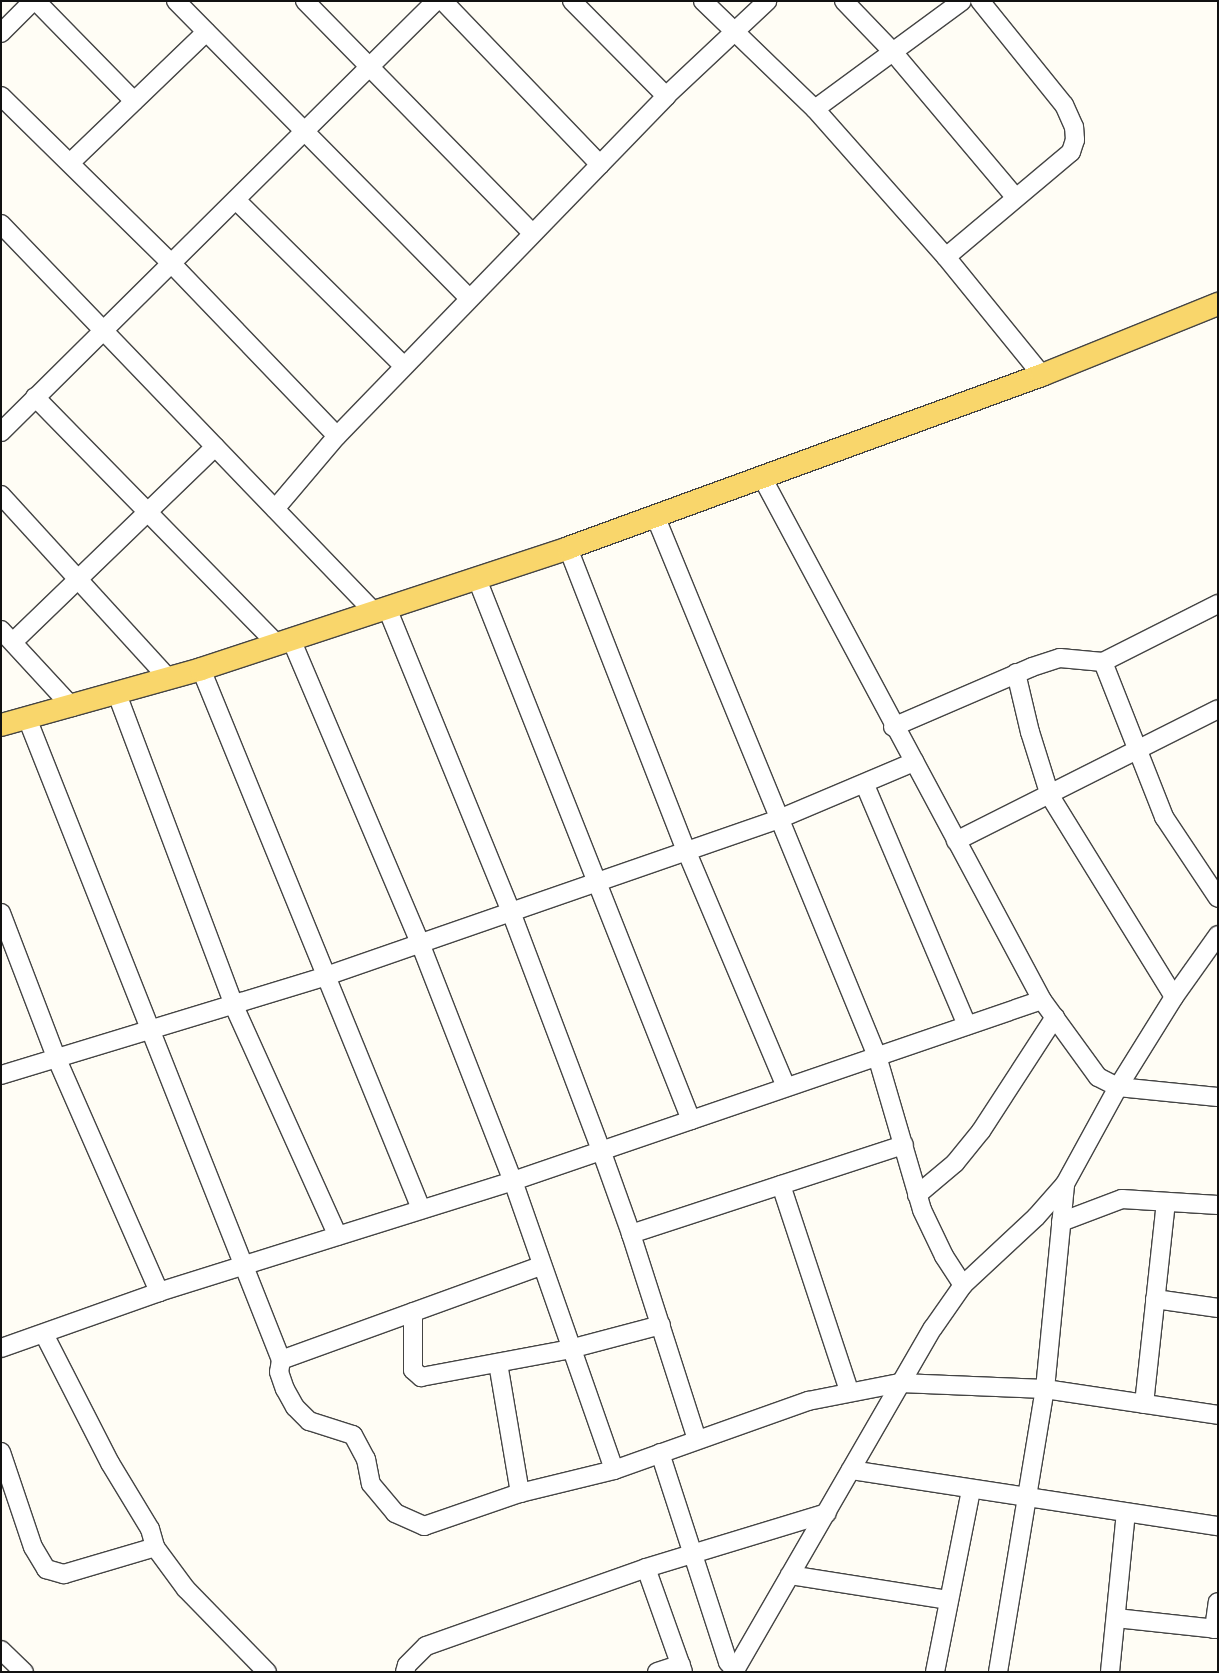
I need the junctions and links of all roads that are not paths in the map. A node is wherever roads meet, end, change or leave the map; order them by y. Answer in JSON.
{"nodes":[{"id":1,"x":35,"y":1,"type":"edge"},
{"id":2,"x":176,"y":1,"type":"edge"},
{"id":3,"x":305,"y":1,"type":"edge"},
{"id":4,"x":436,"y":1,"type":"edge"},
{"id":5,"x":443,"y":1,"type":"edge"},
{"id":6,"x":572,"y":1,"type":"edge"},
{"id":7,"x":703,"y":1,"type":"edge"},
{"id":8,"x":767,"y":1,"type":"edge"},
{"id":9,"x":844,"y":1,"type":"edge"},
{"id":10,"x":962,"y":1,"type":"edge"},
{"id":11,"x":980,"y":1,"type":"edge"},
{"id":12,"x":206,"y":32,"type":"junction"},
{"id":13,"x":734,"y":32,"type":"junction"},
{"id":14,"x":1,"y":33,"type":"edge"},
{"id":15,"x":893,"y":52,"type":"junction"},
{"id":16,"x":369,"y":65,"type":"junction"},
{"id":17,"x":1,"y":96,"type":"edge"},
{"id":18,"x":666,"y":96,"type":"junction"},
{"id":19,"x":134,"y":101,"type":"junction"},
{"id":20,"x":814,"y":109,"type":"junction"},
{"id":21,"x":305,"y":133,"type":"junction"},
{"id":22,"x":70,"y":164,"type":"junction"},
{"id":23,"x":600,"y":165,"type":"junction"},
{"id":24,"x":1015,"y":197,"type":"junction"},
{"id":25,"x":236,"y":200,"type":"junction"},
{"id":26,"x":3,"y":230,"type":"edge"},
{"id":27,"x":532,"y":233,"type":"junction"},
{"id":28,"x":946,"y":257,"type":"junction"},
{"id":29,"x":172,"y":264,"type":"junction"},
{"id":30,"x":469,"y":298,"type":"junction"},
{"id":31,"x":1218,"y":304,"type":"edge"},
{"id":32,"x":104,"y":330,"type":"junction"},
{"id":33,"x":404,"y":366,"type":"junction"},
{"id":34,"x":1042,"y":375,"type":"junction"},
{"id":35,"x":35,"y":398,"type":"junction"},
{"id":36,"x":1,"y":432,"type":"edge"},
{"id":37,"x":337,"y":436,"type":"junction"},
{"id":38,"x":215,"y":447,"type":"junction"},
{"id":39,"x":763,"y":479,"type":"junction"},
{"id":40,"x":1,"y":495,"type":"edge"},
{"id":41,"x":275,"y":509,"type":"junction"},
{"id":42,"x":147,"y":511,"type":"junction"},
{"id":43,"x":656,"y":518,"type":"junction"},
{"id":44,"x":568,"y":548,"type":"junction"},
{"id":45,"x":80,"y":578,"type":"junction"},
{"id":46,"x":477,"y":579,"type":"junction"},
{"id":47,"x":1218,"y":604,"type":"edge"},
{"id":48,"x":381,"y":610,"type":"junction"},
{"id":49,"x":7,"y":636,"type":"edge"},
{"id":50,"x":284,"y":641,"type":"junction"},
{"id":51,"x":1103,"y":662,"type":"junction"},
{"id":52,"x":201,"y":669,"type":"junction"},
{"id":53,"x":1016,"y":673,"type":"junction"},
{"id":54,"x":169,"y":679,"type":"junction"},
{"id":55,"x":117,"y":694,"type":"junction"},
{"id":56,"x":72,"y":707,"type":"junction"},
{"id":57,"x":1218,"y":709,"type":"edge"},
{"id":58,"x":27,"y":718,"type":"junction"},
{"id":59,"x":1,"y":725,"type":"edge"},
{"id":60,"x":894,"y":727,"type":"junction"},
{"id":61,"x":1136,"y":752,"type":"junction"},
{"id":62,"x":914,"y":762,"type":"junction"},
{"id":63,"x":865,"y":785,"type":"junction"},
{"id":64,"x":1050,"y":796,"type":"junction"},
{"id":65,"x":779,"y":819,"type":"junction"},
{"id":66,"x":956,"y":841,"type":"junction"},
{"id":67,"x":686,"y":850,"type":"junction"},
{"id":68,"x":598,"y":880,"type":"junction"},
{"id":69,"x":1218,"y":898,"type":"edge"},
{"id":70,"x":511,"y":912,"type":"junction"},
{"id":71,"x":1,"y":913,"type":"edge"},
{"id":72,"x":1218,"y":935,"type":"edge"},
{"id":73,"x":420,"y":943,"type":"junction"},
{"id":74,"x":326,"y":976,"type":"junction"},
{"id":75,"x":1174,"y":997,"type":"junction"},
{"id":76,"x":1042,"y":1000,"type":"junction"},
{"id":77,"x":234,"y":1006,"type":"junction"},
{"id":78,"x":1055,"y":1017,"type":"junction"},
{"id":79,"x":966,"y":1025,"type":"junction"},
{"id":80,"x":149,"y":1031,"type":"junction"},
{"id":81,"x":877,"y":1056,"type":"junction"},
{"id":82,"x":56,"y":1057,"type":"junction"},
{"id":83,"x":1,"y":1075,"type":"edge"},
{"id":84,"x":786,"y":1087,"type":"junction"},
{"id":85,"x":1118,"y":1087,"type":"junction"},
{"id":86,"x":1218,"y":1096,"type":"edge"},
{"id":87,"x":691,"y":1120,"type":"junction"},
{"id":88,"x":904,"y":1145,"type":"junction"},
{"id":89,"x":601,"y":1150,"type":"junction"},
{"id":90,"x":513,"y":1181,"type":"junction"},
{"id":91,"x":1065,"y":1184,"type":"junction"},
{"id":92,"x":780,"y":1185,"type":"junction"},
{"id":93,"x":916,"y":1196,"type":"junction"},
{"id":94,"x":1166,"y":1202,"type":"junction"},
{"id":95,"x":1218,"y":1205,"type":"edge"},
{"id":96,"x":421,"y":1209,"type":"junction"},
{"id":97,"x":1061,"y":1222,"type":"junction"},
{"id":98,"x":631,"y":1234,"type":"junction"},
{"id":99,"x":338,"y":1236,"type":"junction"},
{"id":100,"x":244,"y":1266,"type":"junction"},
{"id":101,"x":540,"y":1266,"type":"junction"},
{"id":102,"x":963,"y":1285,"type":"junction"},
{"id":103,"x":159,"y":1292,"type":"junction"},
{"id":104,"x":1155,"y":1299,"type":"junction"},
{"id":105,"x":1218,"y":1308,"type":"edge"},
{"id":106,"x":413,"y":1312,"type":"junction"},
{"id":107,"x":661,"y":1325,"type":"junction"},
{"id":108,"x":44,"y":1334,"type":"junction"},
{"id":109,"x":1,"y":1348,"type":"edge"},
{"id":110,"x":570,"y":1349,"type":"junction"},
{"id":111,"x":281,"y":1360,"type":"junction"},
{"id":112,"x":498,"y":1363,"type":"junction"},
{"id":113,"x":900,"y":1383,"type":"junction"},
{"id":114,"x":1045,"y":1389,"type":"junction"},
{"id":115,"x":849,"y":1391,"type":"junction"},
{"id":116,"x":1144,"y":1404,"type":"junction"},
{"id":117,"x":1218,"y":1415,"type":"edge"},
{"id":118,"x":697,"y":1440,"type":"junction"},
{"id":119,"x":1,"y":1452,"type":"edge"},
{"id":120,"x":660,"y":1453,"type":"junction"},
{"id":121,"x":614,"y":1470,"type":"junction"},
{"id":122,"x":851,"y":1470,"type":"junction"},
{"id":123,"x":971,"y":1490,"type":"junction"},
{"id":124,"x":520,"y":1494,"type":"junction"},
{"id":125,"x":1027,"y":1499,"type":"junction"},
{"id":126,"x":827,"y":1513,"type":"junction"},
{"id":127,"x":1126,"y":1513,"type":"junction"},
{"id":128,"x":1218,"y":1526,"type":"edge"},
{"id":129,"x":155,"y":1547,"type":"junction"},
{"id":130,"x":692,"y":1553,"type":"junction"},
{"id":131,"x":646,"y":1568,"type":"junction"},
{"id":132,"x":790,"y":1575,"type":"junction"},
{"id":133,"x":948,"y":1600,"type":"junction"},
{"id":134,"x":1218,"y":1602,"type":"edge"},
{"id":135,"x":1116,"y":1618,"type":"junction"},
{"id":136,"x":1216,"y":1629,"type":"edge"},
{"id":137,"x":1,"y":1650,"type":"edge"},
{"id":138,"x":682,"y":1668,"type":"edge"},
{"id":139,"x":24,"y":1672,"type":"edge"},
{"id":140,"x":267,"y":1672,"type":"edge"},
{"id":141,"x":405,"y":1672,"type":"edge"},
{"id":142,"x":657,"y":1672,"type":"edge"},
{"id":143,"x":735,"y":1672,"type":"edge"},
{"id":144,"x":935,"y":1672,"type":"edge"},
{"id":145,"x":998,"y":1672,"type":"edge"},
{"id":146,"x":1110,"y":1672,"type":"edge"}],
"edges":[{"from":1,"to":14,"type":"street"},
{"from":1,"to":19,"type":"street"},
{"from":2,"to":12,"type":"street"},
{"from":3,"to":16,"type":"street"},
{"from":4,"to":16,"type":"street"},
{"from":5,"to":23,"type":"street"},
{"from":6,"to":18,"type":"street"},
{"from":7,"to":13,"type":"street"},
{"from":8,"to":13,"type":"street"},
{"from":9,"to":15,"type":"street"},
{"from":10,"to":15,"type":"street"},
{"from":11,"to":24,"type":"street"},
{"from":12,"to":19,"type":"street"},
{"from":12,"to":21,"type":"street"},
{"from":13,"to":18,"type":"street"},
{"from":13,"to":20,"type":"street"},
{"from":15,"to":20,"type":"street"},
{"from":15,"to":24,"type":"street"},
{"from":16,"to":21,"type":"street"},
{"from":16,"to":27,"type":"street"},
{"from":17,"to":22,"type":"street"},
{"from":18,"to":23,"type":"street"},
{"from":19,"to":22,"type":"street"},
{"from":20,"to":28,"type":"street"},
{"from":21,"to":25,"type":"street"},
{"from":21,"to":30,"type":"street"},
{"from":22,"to":29,"type":"street"},
{"from":23,"to":27,"type":"street"},
{"from":24,"to":28,"type":"street"},
{"from":25,"to":29,"type":"street"},
{"from":25,"to":33,"type":"street"},
{"from":26,"to":32,"type":"street"},
{"from":27,"to":30,"type":"street"},
{"from":28,"to":34,"type":"street"},
{"from":29,"to":32,"type":"street"},
{"from":29,"to":37,"type":"street"},
{"from":30,"to":33,"type":"street"},
{"from":31,"to":34,"type":"main road"},
{"from":32,"to":35,"type":"street"},
{"from":32,"to":38,"type":"street"},
{"from":33,"to":37,"type":"street"},
{"from":34,"to":39,"type":"main road"},
{"from":35,"to":36,"type":"street"},
{"from":35,"to":42,"type":"street"},
{"from":37,"to":41,"type":"street"},
{"from":38,"to":41,"type":"street"},
{"from":38,"to":42,"type":"street"},
{"from":39,"to":43,"type":"main road"},
{"from":39,"to":60,"type":"street"},
{"from":40,"to":45,"type":"street"},
{"from":41,"to":48,"type":"street"},
{"from":42,"to":45,"type":"street"},
{"from":42,"to":50,"type":"street"},
{"from":43,"to":44,"type":"main road"},
{"from":43,"to":65,"type":"street"},
{"from":44,"to":46,"type":"main road"},
{"from":44,"to":67,"type":"street"},
{"from":45,"to":49,"type":"street"},
{"from":45,"to":54,"type":"street"},
{"from":46,"to":48,"type":"main road"},
{"from":46,"to":68,"type":"street"},
{"from":47,"to":51,"type":"street"},
{"from":48,"to":50,"type":"main road"},
{"from":48,"to":70,"type":"street"},
{"from":49,"to":56,"type":"street"},
{"from":50,"to":52,"type":"main road"},
{"from":50,"to":73,"type":"street"},
{"from":51,"to":53,"type":"street"},
{"from":51,"to":61,"type":"street"},
{"from":52,"to":54,"type":"main road"},
{"from":52,"to":74,"type":"street"},
{"from":53,"to":60,"type":"street"},
{"from":53,"to":64,"type":"street"},
{"from":54,"to":55,"type":"main road"},
{"from":55,"to":56,"type":"main road"},
{"from":55,"to":77,"type":"street"},
{"from":56,"to":58,"type":"main road"},
{"from":57,"to":61,"type":"street"},
{"from":58,"to":59,"type":"main road"},
{"from":58,"to":80,"type":"street"},
{"from":60,"to":62,"type":"street"},
{"from":61,"to":64,"type":"street"},
{"from":61,"to":69,"type":"street"},
{"from":62,"to":63,"type":"street"},
{"from":62,"to":66,"type":"street"},
{"from":63,"to":65,"type":"street"},
{"from":63,"to":79,"type":"street"},
{"from":64,"to":66,"type":"street"},
{"from":64,"to":75,"type":"street"},
{"from":65,"to":67,"type":"street"},
{"from":65,"to":81,"type":"street"},
{"from":66,"to":76,"type":"street"},
{"from":67,"to":68,"type":"street"},
{"from":67,"to":84,"type":"street"},
{"from":68,"to":70,"type":"street"},
{"from":68,"to":87,"type":"street"},
{"from":70,"to":73,"type":"street"},
{"from":70,"to":89,"type":"street"},
{"from":71,"to":82,"type":"street"},
{"from":72,"to":75,"type":"street"},
{"from":73,"to":74,"type":"street"},
{"from":73,"to":90,"type":"street"},
{"from":74,"to":77,"type":"street"},
{"from":74,"to":96,"type":"street"},
{"from":75,"to":85,"type":"street"},
{"from":76,"to":78,"type":"street"},
{"from":76,"to":79,"type":"street"},
{"from":77,"to":80,"type":"street"},
{"from":77,"to":99,"type":"street"},
{"from":78,"to":85,"type":"street"},
{"from":78,"to":93,"type":"street"},
{"from":79,"to":81,"type":"street"},
{"from":80,"to":82,"type":"street"},
{"from":80,"to":100,"type":"street"},
{"from":81,"to":84,"type":"street"},
{"from":81,"to":88,"type":"street"},
{"from":82,"to":83,"type":"street"},
{"from":82,"to":103,"type":"street"},
{"from":84,"to":87,"type":"street"},
{"from":85,"to":86,"type":"street"},
{"from":85,"to":91,"type":"street"},
{"from":87,"to":89,"type":"street"},
{"from":88,"to":92,"type":"street"},
{"from":88,"to":93,"type":"street"},
{"from":89,"to":90,"type":"street"},
{"from":89,"to":98,"type":"street"},
{"from":90,"to":96,"type":"street"},
{"from":90,"to":101,"type":"street"},
{"from":91,"to":97,"type":"street"},
{"from":91,"to":102,"type":"street"},
{"from":92,"to":98,"type":"street"},
{"from":92,"to":115,"type":"street"},
{"from":93,"to":102,"type":"street"},
{"from":94,"to":95,"type":"street"},
{"from":94,"to":97,"type":"street"},
{"from":94,"to":104,"type":"street"},
{"from":96,"to":99,"type":"street"},
{"from":97,"to":114,"type":"street"},
{"from":98,"to":107,"type":"street"},
{"from":99,"to":100,"type":"street"},
{"from":100,"to":103,"type":"street"},
{"from":100,"to":111,"type":"street"},
{"from":101,"to":106,"type":"street"},
{"from":101,"to":110,"type":"street"},
{"from":102,"to":113,"type":"street"},
{"from":103,"to":108,"type":"street"},
{"from":104,"to":105,"type":"street"},
{"from":104,"to":116,"type":"street"},
{"from":106,"to":111,"type":"street"},
{"from":106,"to":112,"type":"street"},
{"from":107,"to":110,"type":"street"},
{"from":107,"to":118,"type":"street"},
{"from":108,"to":109,"type":"street"},
{"from":108,"to":129,"type":"street"},
{"from":110,"to":112,"type":"street"},
{"from":110,"to":121,"type":"street"},
{"from":111,"to":124,"type":"street"},
{"from":112,"to":124,"type":"street"},
{"from":113,"to":114,"type":"street"},
{"from":113,"to":115,"type":"street"},
{"from":113,"to":122,"type":"street"},
{"from":114,"to":116,"type":"street"},
{"from":114,"to":125,"type":"street"},
{"from":115,"to":118,"type":"street"},
{"from":116,"to":117,"type":"street"},
{"from":118,"to":120,"type":"street"},
{"from":119,"to":129,"type":"street"},
{"from":120,"to":121,"type":"street"},
{"from":120,"to":130,"type":"street"},
{"from":121,"to":124,"type":"street"},
{"from":122,"to":123,"type":"street"},
{"from":122,"to":126,"type":"street"},
{"from":123,"to":125,"type":"street"},
{"from":123,"to":133,"type":"street"},
{"from":125,"to":127,"type":"street"},
{"from":125,"to":145,"type":"street"},
{"from":126,"to":130,"type":"street"},
{"from":126,"to":132,"type":"street"},
{"from":127,"to":128,"type":"street"},
{"from":127,"to":135,"type":"street"},
{"from":129,"to":140,"type":"street"},
{"from":130,"to":131,"type":"street"},
{"from":130,"to":143,"type":"street"},
{"from":131,"to":138,"type":"street"},
{"from":131,"to":141,"type":"street"},
{"from":132,"to":133,"type":"street"},
{"from":132,"to":143,"type":"street"},
{"from":133,"to":144,"type":"street"},
{"from":134,"to":136,"type":"street"},
{"from":135,"to":136,"type":"street"},
{"from":135,"to":146,"type":"street"},
{"from":137,"to":139,"type":"street"},
{"from":138,"to":142,"type":"street"}]}
